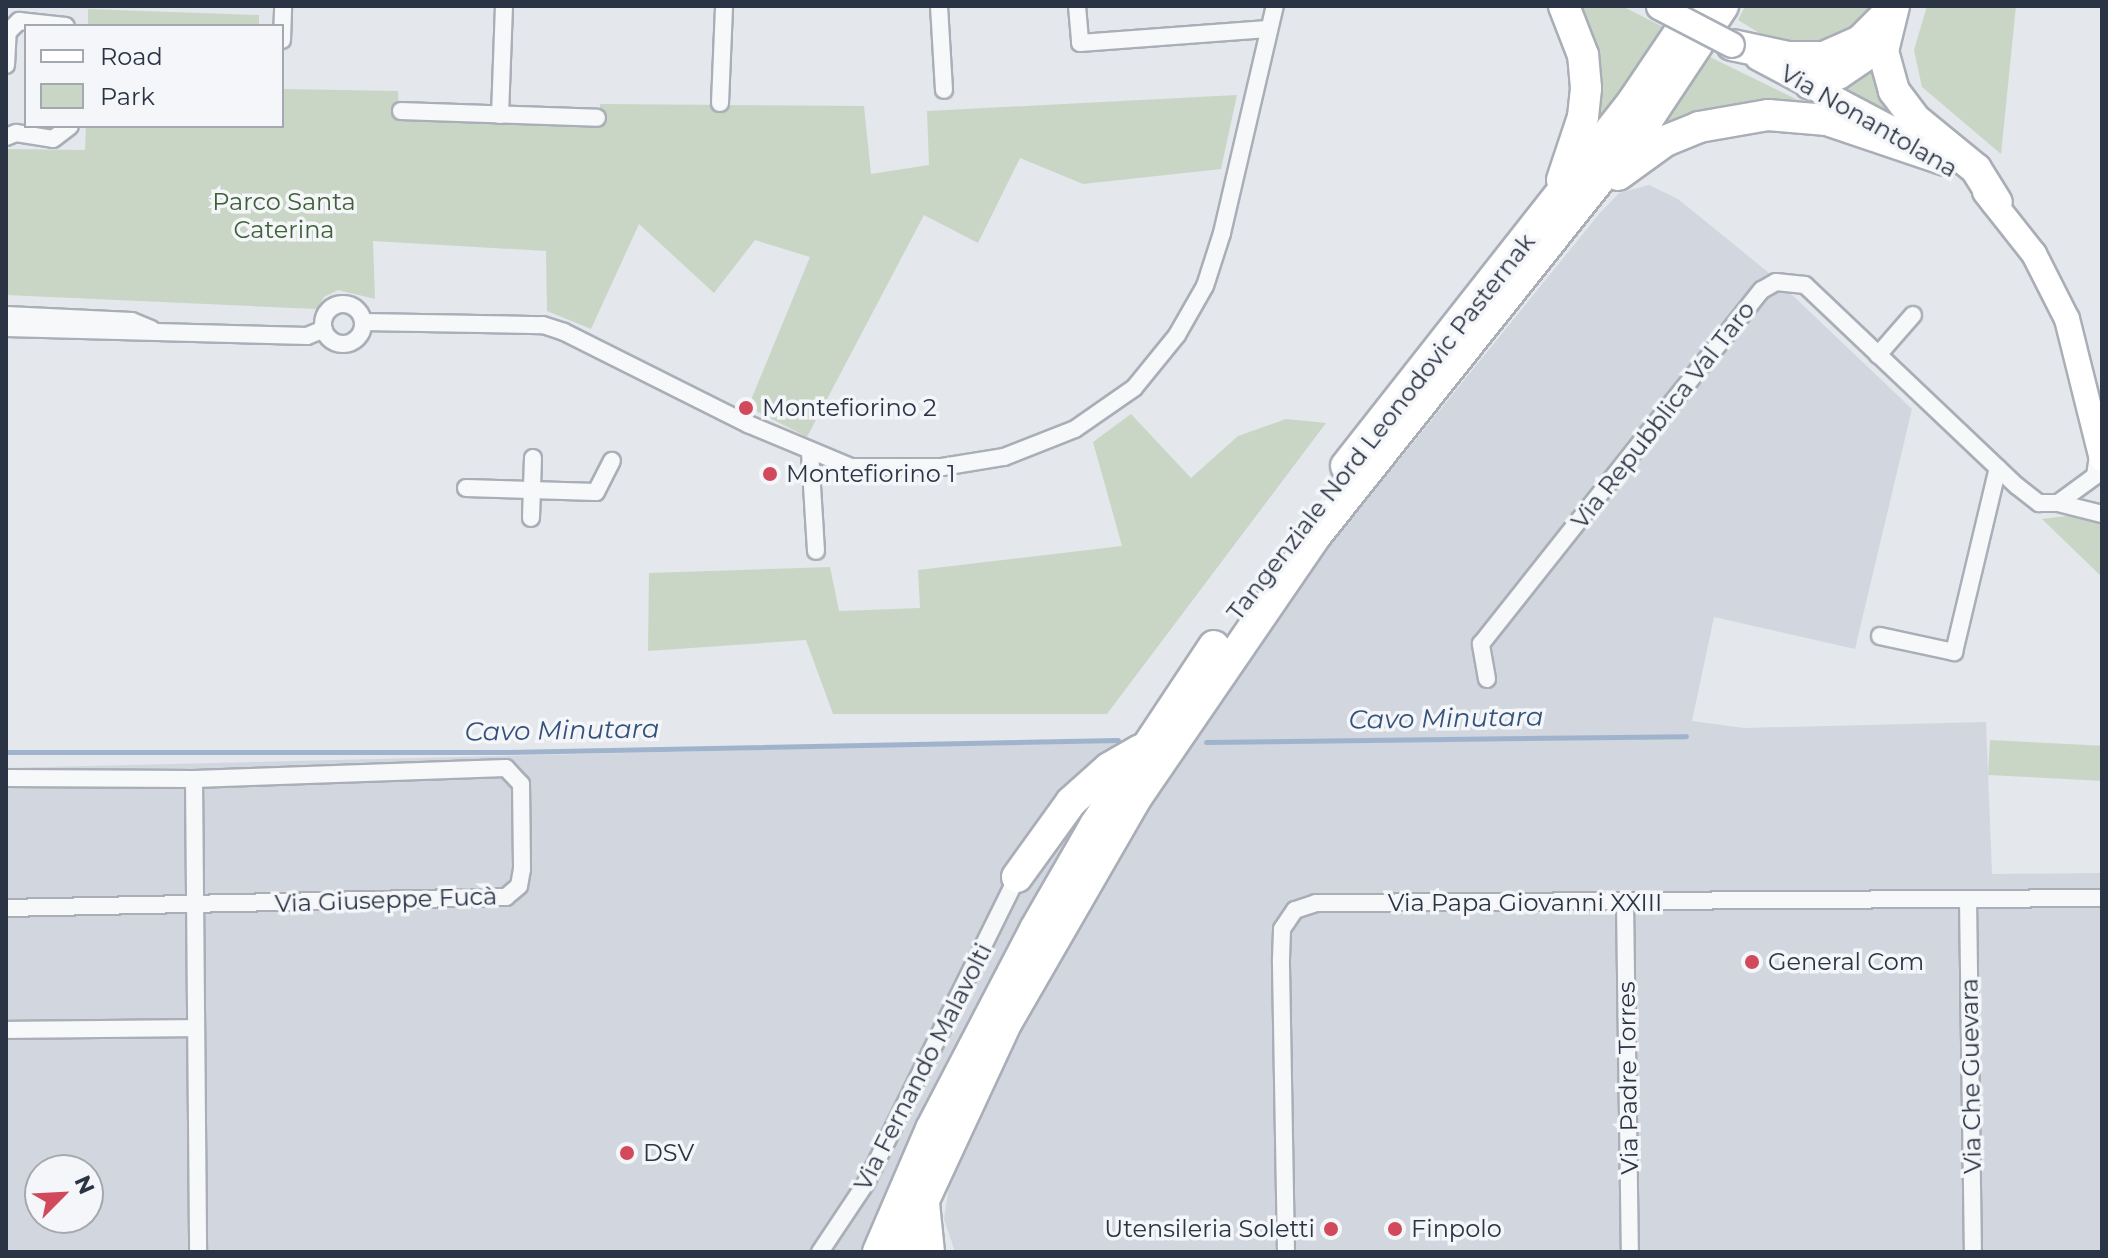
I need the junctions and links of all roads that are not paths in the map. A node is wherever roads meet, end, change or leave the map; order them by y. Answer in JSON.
{"nodes":[{"id":1,"x":504,"y":6,"type":"edge"},
{"id":2,"x":724,"y":6,"type":"edge"},
{"id":3,"x":939,"y":6,"type":"edge"},
{"id":4,"x":1077,"y":6,"type":"edge"},
{"id":5,"x":1275,"y":6,"type":"edge"},
{"id":6,"x":1564,"y":6,"type":"edge"},
{"id":7,"x":1658,"y":6,"type":"edge"},
{"id":8,"x":1697,"y":6,"type":"edge"},
{"id":9,"x":1723,"y":6,"type":"edge"},
{"id":10,"x":19,"y":13,"type":"edge"},
{"id":11,"x":1892,"y":15,"type":"edge"},
{"id":12,"x":59,"y":24,"type":"edge"},
{"id":13,"x":1267,"y":29,"type":"junction"},
{"id":14,"x":1732,"y":45,"type":"junction"},
{"id":15,"x":6,"y":65,"type":"edge"},
{"id":16,"x":1810,"y":84,"type":"junction"},
{"id":17,"x":944,"y":90,"type":"dead end"},
{"id":18,"x":720,"y":103,"type":"dead end"},
{"id":19,"x":401,"y":111,"type":"dead end"},
{"id":20,"x":500,"y":115,"type":"junction"},
{"id":21,"x":597,"y":118,"type":"dead end"},
{"id":22,"x":67,"y":128,"type":"edge"},
{"id":23,"x":9,"y":132,"type":"edge"},
{"id":24,"x":1945,"y":160,"type":"junction"},
{"id":25,"x":1572,"y":198,"type":"junction"},
{"id":26,"x":1997,"y":202,"type":"junction"},
{"id":27,"x":6,"y":315,"type":"edge"},
{"id":28,"x":1913,"y":315,"type":"dead end"},
{"id":29,"x":363,"y":322,"type":"junction"},
{"id":30,"x":6,"y":328,"type":"edge"},
{"id":31,"x":151,"y":329,"type":"junction"},
{"id":32,"x":324,"y":329,"type":"junction"},
{"id":33,"x":1878,"y":355,"type":"junction"},
{"id":34,"x":810,"y":453,"type":"junction"},
{"id":35,"x":2101,"y":453,"type":"edge"},
{"id":36,"x":533,"y":458,"type":"dead end"},
{"id":37,"x":612,"y":461,"type":"dead end"},
{"id":38,"x":1998,"y":468,"type":"junction"},
{"id":39,"x":466,"y":488,"type":"dead end"},
{"id":40,"x":532,"y":490,"type":"junction"},
{"id":41,"x":2058,"y":503,"type":"junction"},
{"id":42,"x":2102,"y":514,"type":"edge"},
{"id":43,"x":531,"y":518,"type":"dead end"},
{"id":44,"x":816,"y":551,"type":"dead end"},
{"id":45,"x":1880,"y":636,"type":"dead end"},
{"id":46,"x":1487,"y":679,"type":"dead end"},
{"id":47,"x":1145,"y":747,"type":"junction"},
{"id":48,"x":6,"y":778,"type":"edge"},
{"id":49,"x":194,"y":779,"type":"junction"},
{"id":50,"x":1017,"y":877,"type":"joint"},
{"id":51,"x":2102,"y":898,"type":"edge"},
{"id":52,"x":1968,"y":899,"type":"junction"},
{"id":53,"x":1625,"y":903,"type":"junction"},
{"id":54,"x":195,"y":907,"type":"junction"},
{"id":55,"x":6,"y":908,"type":"edge"},
{"id":56,"x":196,"y":1028,"type":"junction"},
{"id":57,"x":6,"y":1030,"type":"edge"},
{"id":58,"x":924,"y":1198,"type":"junction"},
{"id":59,"x":198,"y":1252,"type":"edge"},
{"id":60,"x":820,"y":1252,"type":"edge"},
{"id":61,"x":878,"y":1252,"type":"edge"},
{"id":62,"x":900,"y":1252,"type":"edge"},
{"id":63,"x":929,"y":1252,"type":"edge"},
{"id":64,"x":1286,"y":1252,"type":"edge"},
{"id":65,"x":1630,"y":1252,"type":"edge"},
{"id":66,"x":1973,"y":1252,"type":"edge"}],
"edges":[{"from":1,"to":20,"type":"street"},
{"from":2,"to":18,"type":"street"},
{"from":3,"to":17,"type":"street"},
{"from":4,"to":13,"type":"street"},
{"from":5,"to":13,"type":"street"},
{"from":6,"to":25,"type":"highway"},
{"from":7,"to":14,"type":"main road","name":"Via Nonantolana","bridge":true},
{"from":8,"to":25,"type":"highway","name":"Tangenziale Nord Leonodovic Pasternak"},
{"from":9,"to":25,"type":"highway","name":"Tangenziale Nord Leonodovic Pasternak"},
{"from":10,"to":12,"type":"street"},
{"from":10,"to":15,"type":"street"},
{"from":11,"to":14,"type":"highway"},
{"from":11,"to":16,"type":"highway"},
{"from":11,"to":26,"type":"highway"},
{"from":13,"to":34,"type":"street"},
{"from":14,"to":16,"type":"main road","name":"Via Nonantolana"},
{"from":16,"to":24,"type":"main road","name":"Via Nonantolana"},
{"from":19,"to":20,"type":"street"},
{"from":20,"to":21,"type":"street"},
{"from":22,"to":23,"type":"street"},
{"from":24,"to":25,"type":"highway"},
{"from":24,"to":26,"type":"main road","name":"Via Nonantolana"},
{"from":25,"to":47,"type":"highway","name":"Tangenziale Nord Leonodovic Pasternak"},
{"from":25,"to":58,"type":"highway","name":"Tangenziale Nord Leonodovic Pasternak"},
{"from":26,"to":35,"type":"main road","name":"Via Nonantolana"},
{"from":27,"to":31,"type":"street"},
{"from":28,"to":33,"type":"street"},
{"from":29,"to":32,"type":"street"},
{"from":29,"to":32,"type":"street"},
{"from":29,"to":34,"type":"street"},
{"from":30,"to":31,"type":"street"},
{"from":31,"to":32,"type":"street"},
{"from":33,"to":38,"type":"street","name":"Via Repubblica Val Taro"},
{"from":33,"to":46,"type":"street","name":"Via Repubblica Val Taro"},
{"from":34,"to":44,"type":"street"},
{"from":35,"to":41,"type":"street"},
{"from":36,"to":40,"type":"street"},
{"from":37,"to":40,"type":"street"},
{"from":38,"to":41,"type":"street","name":"Via Repubblica Val Taro"},
{"from":38,"to":45,"type":"street"},
{"from":39,"to":40,"type":"street"},
{"from":40,"to":43,"type":"street"},
{"from":41,"to":42,"type":"street","name":"Via Repubblica Val Taro"},
{"from":47,"to":50,"type":"highway"},
{"from":47,"to":61,"type":"highway","name":"Tangenziale Nord Leonodovic Pasternak"},
{"from":48,"to":49,"type":"street","name":"Via Giuseppe Fucà"},
{"from":49,"to":54,"type":"street"},
{"from":49,"to":54,"type":"street","name":"Via Giuseppe Fucà"},
{"from":50,"to":60,"type":"street","name":"Via Fernando Malavolti"},
{"from":51,"to":52,"type":"street","name":"Via Papa Giovanni XXIII"},
{"from":52,"to":53,"type":"street","name":"Via Papa Giovanni XXIII"},
{"from":52,"to":66,"type":"street","name":"Via Che Guevara"},
{"from":53,"to":64,"type":"street","name":"Via Papa Giovanni XXIII"},
{"from":53,"to":65,"type":"street","name":"Via Padre Torres"},
{"from":54,"to":55,"type":"street","name":"Via Giuseppe Fucà"},
{"from":54,"to":56,"type":"street"},
{"from":56,"to":57,"type":"street"},
{"from":56,"to":59,"type":"street"},
{"from":58,"to":62,"type":"highway","name":"Tangenziale Nord Leonodovic Pasternak"},
{"from":58,"to":63,"type":"highway"}]}
